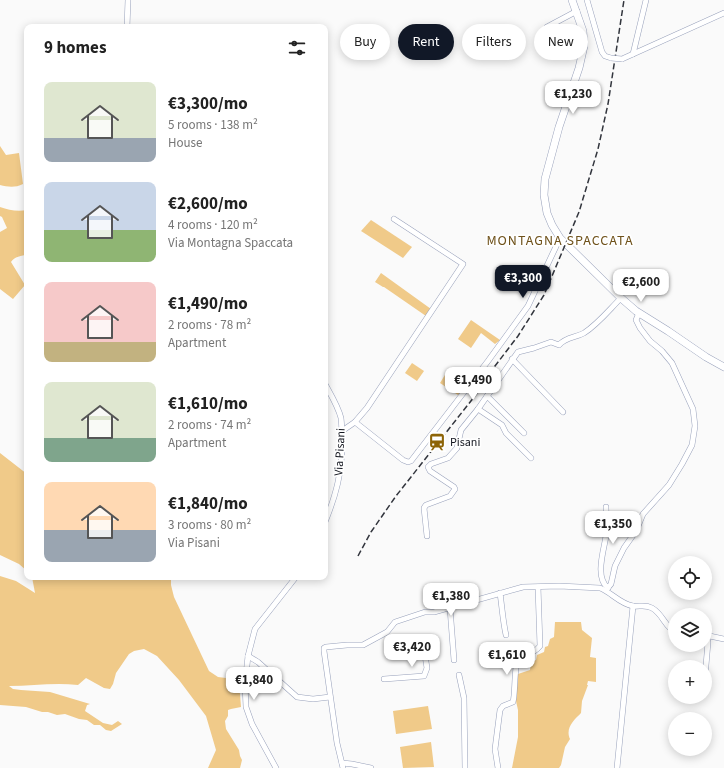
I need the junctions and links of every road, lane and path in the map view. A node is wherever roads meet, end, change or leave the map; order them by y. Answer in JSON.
{"nodes":[{"id":1,"x":128,"y":0,"type":"edge"},
{"id":2,"x":572,"y":0,"type":"edge"},
{"id":3,"x":586,"y":0,"type":"edge"},
{"id":4,"x":646,"y":0,"type":"edge"},
{"id":5,"x":577,"y":12,"type":"junction"},
{"id":6,"x":724,"y":13,"type":"edge"},
{"id":7,"x":127,"y":24,"type":"edge"},
{"id":8,"x":553,"y":24,"type":"edge"},
{"id":9,"x":633,"y":54,"type":"junction"},
{"id":10,"x":394,"y":219,"type":"dead end"},
{"id":11,"x":560,"y":238,"type":"junction"},
{"id":12,"x":621,"y":298,"type":"junction"},
{"id":13,"x":639,"y":313,"type":"junction"},
{"id":14,"x":512,"y":359,"type":"junction"},
{"id":15,"x":724,"y":367,"type":"edge"},
{"id":16,"x":328,"y":390,"type":"edge"},
{"id":17,"x":487,"y":396,"type":"junction"},
{"id":18,"x":478,"y":409,"type":"junction"},
{"id":19,"x":563,"y":412,"type":"dead end"},
{"id":20,"x":355,"y":422,"type":"junction"},
{"id":21,"x":342,"y":430,"type":"junction"},
{"id":22,"x":524,"y":433,"type":"dead end"},
{"id":23,"x":531,"y":458,"type":"dead end"},
{"id":24,"x":606,"y":507,"type":"dead end"},
{"id":25,"x":328,"y":514,"type":"edge"},
{"id":26,"x":427,"y":536,"type":"dead end"},
{"id":27,"x":294,"y":580,"type":"edge"},
{"id":28,"x":538,"y":587,"type":"junction"},
{"id":29,"x":607,"y":589,"type":"junction"},
{"id":30,"x":500,"y":594,"type":"junction"},
{"id":31,"x":632,"y":606,"type":"junction"},
{"id":32,"x":450,"y":608,"type":"junction"},
{"id":33,"x":667,"y":624,"type":"edge"},
{"id":34,"x":506,"y":635,"type":"dead end"},
{"id":35,"x":712,"y":636,"type":"edge"},
{"id":36,"x":724,"y":638,"type":"edge"},
{"id":37,"x":423,"y":644,"type":"dead end"},
{"id":38,"x":248,"y":656,"type":"junction"},
{"id":39,"x":454,"y":660,"type":"dead end"},
{"id":40,"x":459,"y":675,"type":"dead end"},
{"id":41,"x":384,"y":680,"type":"dead end"},
{"id":42,"x":330,"y":697,"type":"junction"},
{"id":43,"x":342,"y":765,"type":"edge"},
{"id":44,"x":276,"y":768,"type":"edge"},
{"id":45,"x":371,"y":768,"type":"edge"},
{"id":46,"x":465,"y":768,"type":"edge"},
{"id":47,"x":498,"y":768,"type":"edge"},
{"id":48,"x":617,"y":768,"type":"edge"}],
"edges":[{"from":1,"to":7,"type":"street"},
{"from":2,"to":5,"type":"main road"},
{"from":3,"to":9,"type":"street","bridge":true},
{"from":4,"to":9,"type":"street"},
{"from":5,"to":8,"type":"street"},
{"from":5,"to":11,"type":"main road"},
{"from":6,"to":9,"type":"street"},
{"from":10,"to":20,"type":"street"},
{"from":11,"to":12,"type":"main road"},
{"from":11,"to":20,"type":"street"},
{"from":12,"to":13,"type":"main road"},
{"from":12,"to":14,"type":"street"},
{"from":13,"to":15,"type":"main road"},
{"from":13,"to":29,"type":"street"},
{"from":14,"to":17,"type":"street"},
{"from":14,"to":19,"type":"street"},
{"from":16,"to":21,"type":"street","name":"Via Pisani"},
{"from":17,"to":18,"type":"street"},
{"from":17,"to":22,"type":"street"},
{"from":18,"to":23,"type":"street"},
{"from":18,"to":26,"type":"street"},
{"from":20,"to":21,"type":"street"},
{"from":21,"to":25,"type":"street","name":"Via Pisani"},
{"from":24,"to":29,"type":"street"},
{"from":27,"to":38,"type":"street"},
{"from":28,"to":29,"type":"street"},
{"from":28,"to":30,"type":"street"},
{"from":28,"to":47,"type":"street"},
{"from":29,"to":31,"type":"street"},
{"from":30,"to":32,"type":"street"},
{"from":30,"to":34,"type":"street"},
{"from":31,"to":33,"type":"street"},
{"from":31,"to":48,"type":"street"},
{"from":32,"to":39,"type":"street"},
{"from":32,"to":42,"type":"street"},
{"from":35,"to":36,"type":"street"},
{"from":37,"to":41,"type":"street"},
{"from":38,"to":42,"type":"street"},
{"from":38,"to":44,"type":"street"},
{"from":40,"to":46,"type":"street"},
{"from":42,"to":43,"type":"street"},
{"from":43,"to":45,"type":"street"}]}
